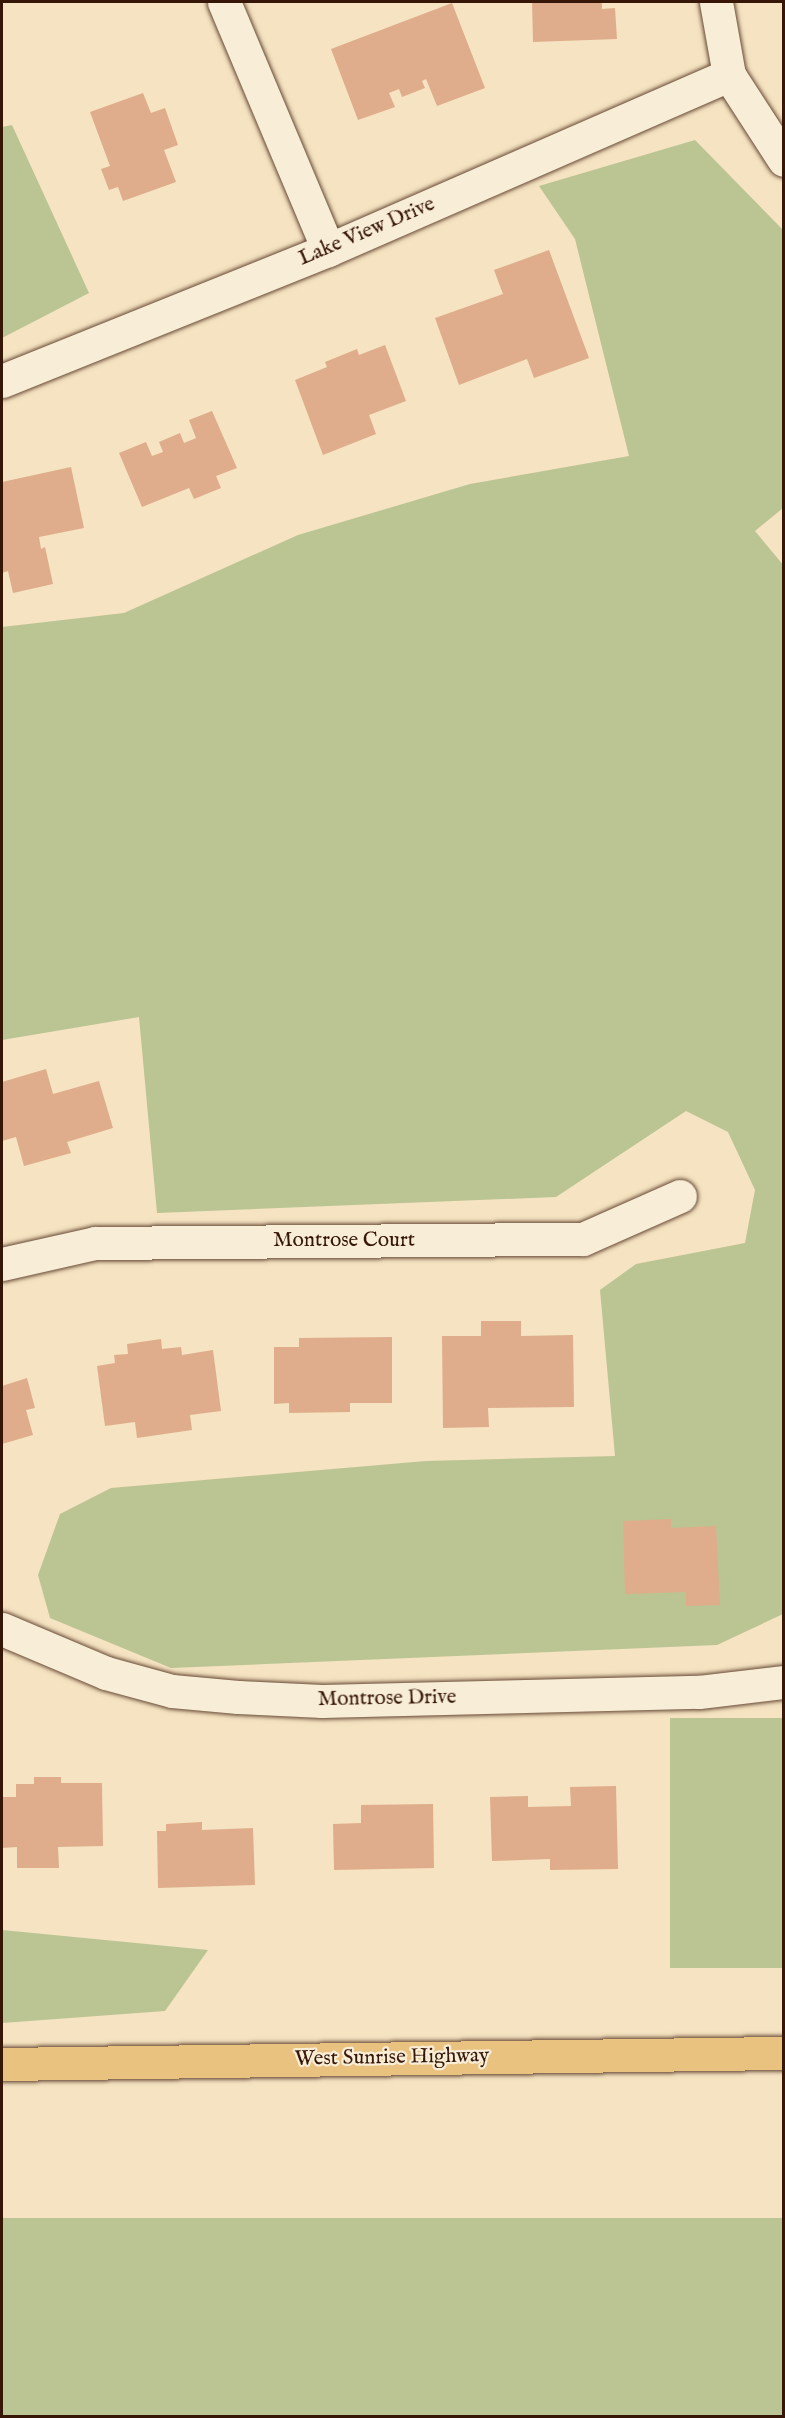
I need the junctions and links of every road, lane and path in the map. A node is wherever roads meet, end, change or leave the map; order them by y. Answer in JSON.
{"nodes":[{"id":1,"x":224,"y":2,"type":"edge"},
{"id":2,"x":716,"y":2,"type":"edge"},
{"id":3,"x":729,"y":75,"type":"junction"},
{"id":4,"x":783,"y":160,"type":"edge"},
{"id":5,"x":328,"y":250,"type":"junction"},
{"id":6,"x":2,"y":381,"type":"edge"},
{"id":7,"x":680,"y":1196,"type":"dead end"},
{"id":8,"x":2,"y":1264,"type":"edge"},
{"id":9,"x":2,"y":1632,"type":"edge"},
{"id":10,"x":783,"y":1682,"type":"edge"},
{"id":11,"x":783,"y":2053,"type":"edge"},
{"id":12,"x":2,"y":2064,"type":"edge"}],
"edges":[{"from":1,"to":5,"type":"street"},
{"from":2,"to":3,"type":"street"},
{"from":3,"to":4,"type":"street"},
{"from":3,"to":5,"type":"street","name":"Lake View Drive"},
{"from":5,"to":6,"type":"street","name":"Lake View Drive"},
{"from":7,"to":8,"type":"street","name":"Montrose Court"},
{"from":9,"to":10,"type":"street","name":"Montrose Drive"},
{"from":11,"to":12,"type":"main road","name":"West Sunrise Highway"}]}
